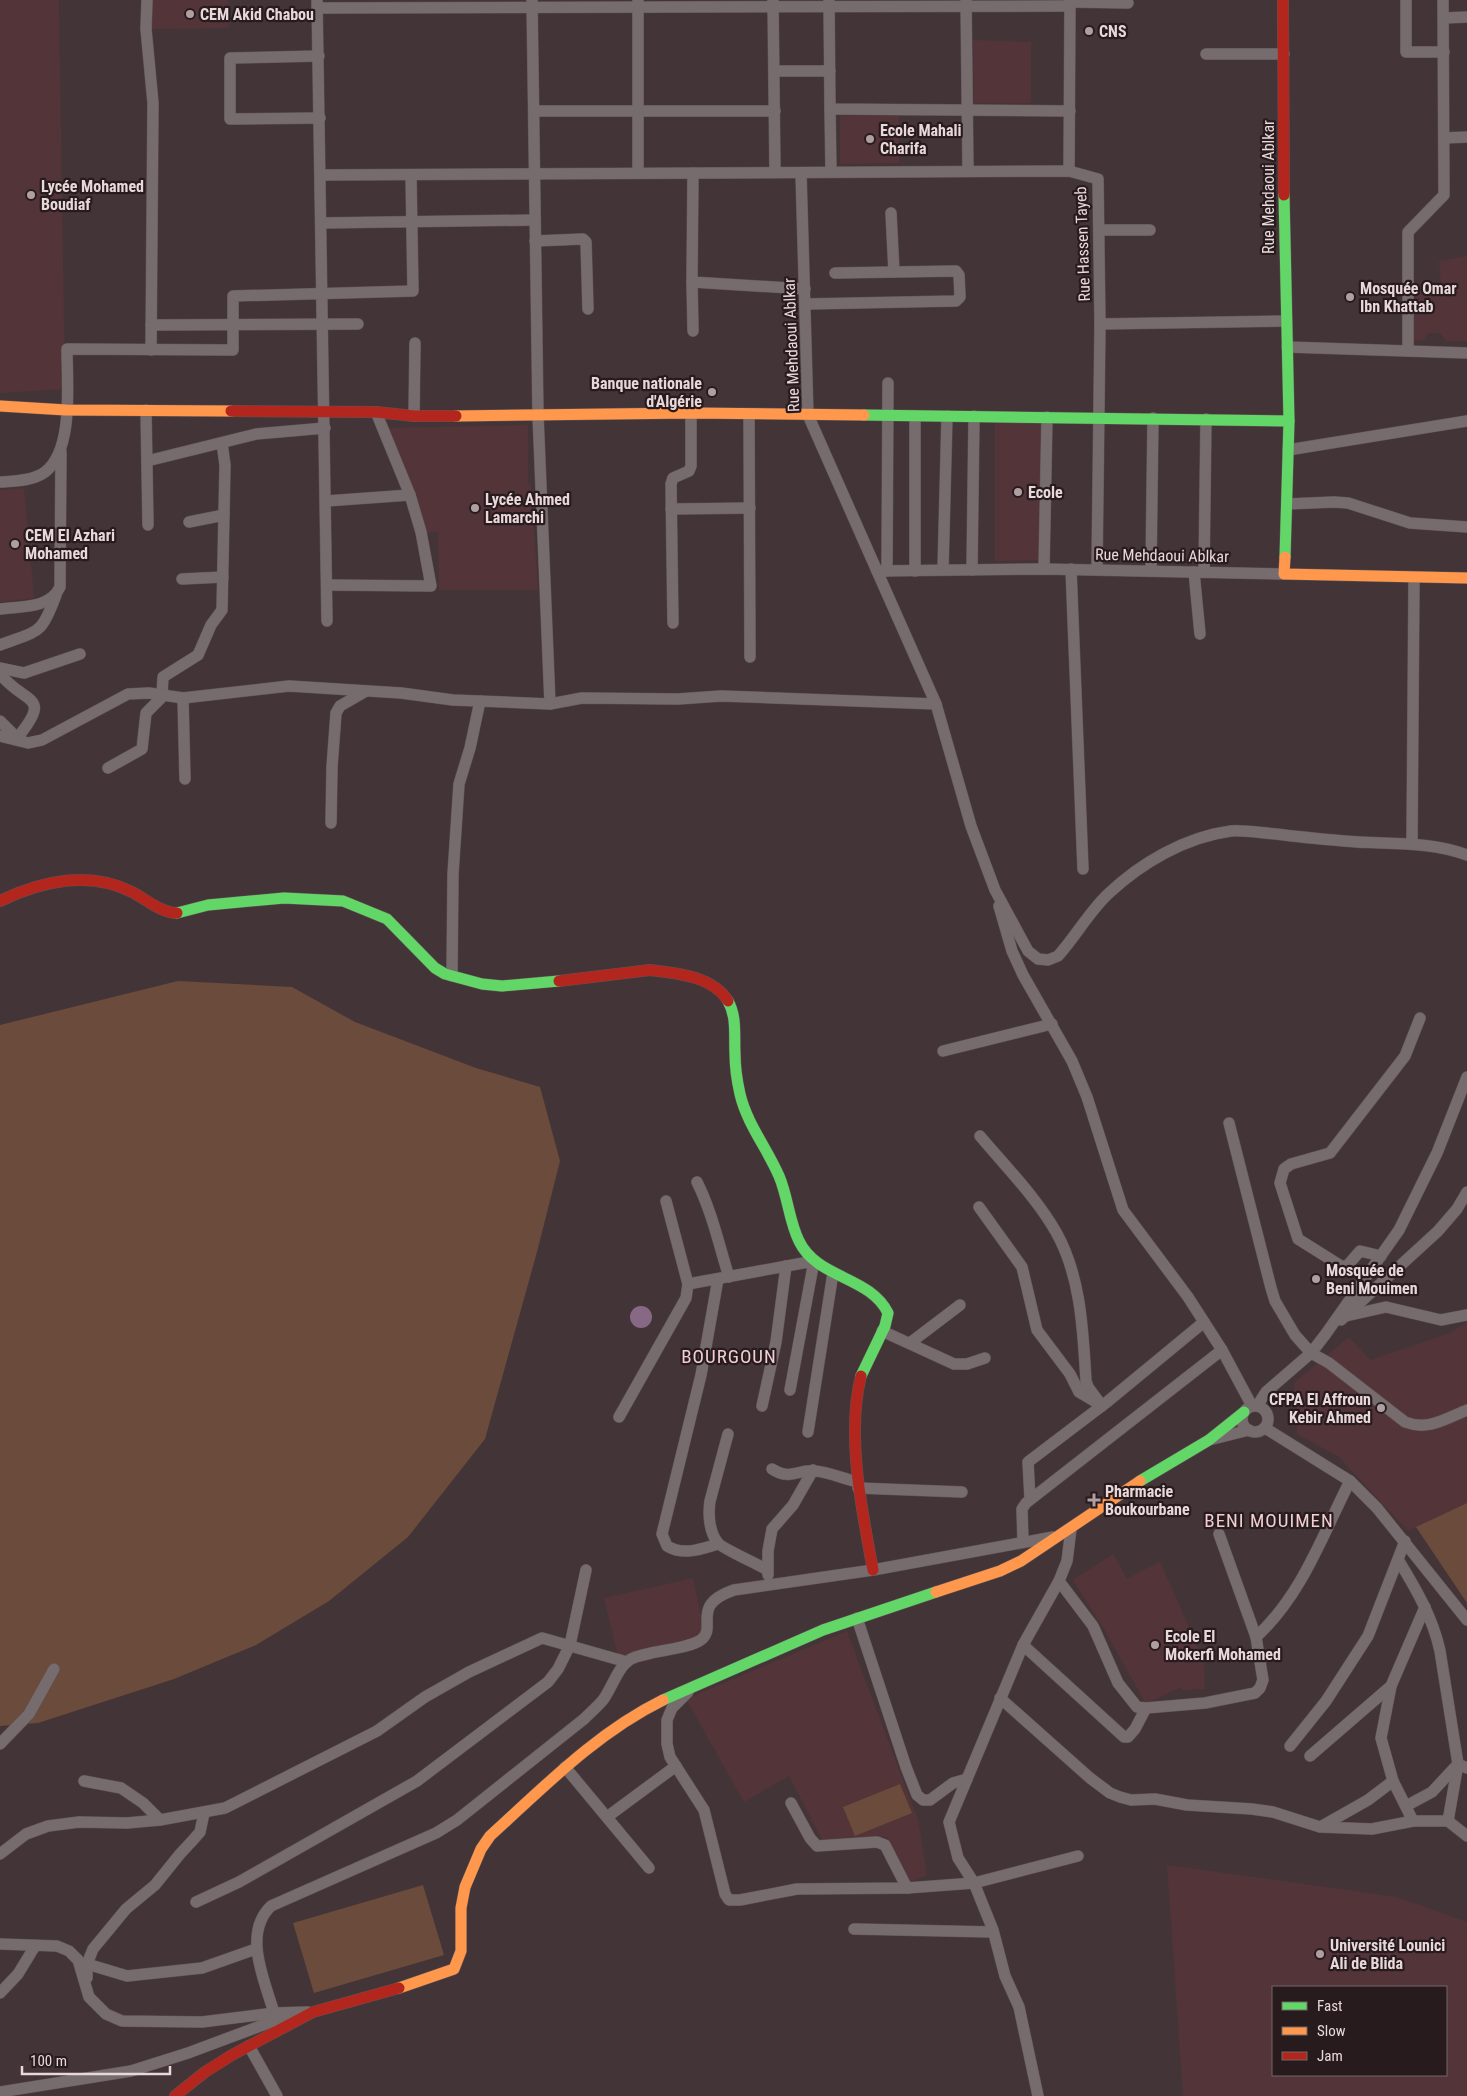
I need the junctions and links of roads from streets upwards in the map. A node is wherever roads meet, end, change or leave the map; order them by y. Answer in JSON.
{"nodes":[{"id":1,"x":146,"y":0,"type":"edge"},
{"id":2,"x":1282,"y":0,"type":"edge"},
{"id":3,"x":1406,"y":0,"type":"edge"},
{"id":4,"x":1444,"y":0,"type":"edge"},
{"id":5,"x":532,"y":3,"type":"edge"},
{"id":6,"x":1070,"y":3,"type":"edge"},
{"id":7,"x":1128,"y":3,"type":"dead end"},
{"id":8,"x":317,"y":4,"type":"edge"},
{"id":9,"x":638,"y":4,"type":"edge"},
{"id":10,"x":710,"y":4,"type":"edge"},
{"id":11,"x":773,"y":4,"type":"edge"},
{"id":12,"x":830,"y":4,"type":"edge"},
{"id":13,"x":966,"y":4,"type":"edge"},
{"id":14,"x":1467,"y":17,"type":"edge"},
{"id":15,"x":1444,"y":18,"type":"junction"},
{"id":16,"x":1444,"y":52,"type":"junction"},
{"id":17,"x":1206,"y":54,"type":"dead end"},
{"id":18,"x":1284,"y":54,"type":"junction"},
{"id":19,"x":319,"y":56,"type":"junction"},
{"id":20,"x":774,"y":71,"type":"junction"},
{"id":21,"x":830,"y":71,"type":"junction"},
{"id":22,"x":830,"y":109,"type":"junction"},
{"id":23,"x":535,"y":111,"type":"junction"},
{"id":24,"x":775,"y":111,"type":"junction"},
{"id":25,"x":967,"y":111,"type":"junction"},
{"id":26,"x":1070,"y":111,"type":"junction"},
{"id":27,"x":639,"y":112,"type":"junction"},
{"id":28,"x":320,"y":118,"type":"junction"},
{"id":29,"x":1467,"y":137,"type":"edge"},
{"id":30,"x":1444,"y":138,"type":"junction"},
{"id":31,"x":968,"y":171,"type":"junction"},
{"id":32,"x":1069,"y":171,"type":"junction"},
{"id":33,"x":775,"y":172,"type":"junction"},
{"id":34,"x":831,"y":172,"type":"junction"},
{"id":35,"x":638,"y":173,"type":"junction"},
{"id":36,"x":693,"y":173,"type":"junction"},
{"id":37,"x":801,"y":173,"type":"junction"},
{"id":38,"x":534,"y":174,"type":"junction"},
{"id":39,"x":321,"y":175,"type":"junction"},
{"id":40,"x":411,"y":175,"type":"junction"},
{"id":41,"x":891,"y":212,"type":"dead end"},
{"id":42,"x":535,"y":220,"type":"junction"},
{"id":43,"x":412,"y":222,"type":"junction"},
{"id":44,"x":321,"y":223,"type":"junction"},
{"id":45,"x":1099,"y":230,"type":"junction"},
{"id":46,"x":1150,"y":230,"type":"dead end"},
{"id":47,"x":535,"y":241,"type":"junction"},
{"id":48,"x":894,"y":272,"type":"junction"},
{"id":49,"x":834,"y":273,"type":"dead end"},
{"id":50,"x":692,"y":282,"type":"junction"},
{"id":51,"x":806,"y":289,"type":"junction"},
{"id":52,"x":322,"y":294,"type":"junction"},
{"id":53,"x":806,"y":304,"type":"junction"},
{"id":54,"x":588,"y":309,"type":"dead end"},
{"id":55,"x":1286,"y":321,"type":"junction"},
{"id":56,"x":323,"y":324,"type":"junction"},
{"id":57,"x":358,"y":324,"type":"dead end"},
{"id":58,"x":1100,"y":324,"type":"junction"},
{"id":59,"x":151,"y":325,"type":"junction"},
{"id":60,"x":233,"y":325,"type":"junction"},
{"id":61,"x":693,"y":331,"type":"dead end"},
{"id":62,"x":415,"y":343,"type":"dead end"},
{"id":63,"x":1287,"y":347,"type":"junction"},
{"id":64,"x":151,"y":350,"type":"junction"},
{"id":65,"x":1408,"y":351,"type":"junction"},
{"id":66,"x":1467,"y":353,"type":"edge"},
{"id":67,"x":888,"y":383,"type":"dead end"},
{"id":68,"x":0,"y":406,"type":"edge"},
{"id":69,"x":66,"y":410,"type":"junction"},
{"id":70,"x":146,"y":410,"type":"junction"},
{"id":71,"x":325,"y":411,"type":"junction"},
{"id":72,"x":376,"y":412,"type":"junction"},
{"id":73,"x":691,"y":413,"type":"junction"},
{"id":74,"x":749,"y":414,"type":"junction"},
{"id":75,"x":538,"y":415,"type":"junction"},
{"id":76,"x":808,"y":415,"type":"junction"},
{"id":77,"x":414,"y":416,"type":"junction"},
{"id":78,"x":888,"y":416,"type":"junction"},
{"id":79,"x":915,"y":416,"type":"junction"},
{"id":80,"x":947,"y":416,"type":"junction"},
{"id":81,"x":974,"y":416,"type":"junction"},
{"id":82,"x":1047,"y":417,"type":"junction"},
{"id":83,"x":1099,"y":417,"type":"junction"},
{"id":84,"x":1153,"y":418,"type":"junction"},
{"id":85,"x":1206,"y":419,"type":"junction"},
{"id":86,"x":1289,"y":421,"type":"junction"},
{"id":87,"x":1467,"y":421,"type":"edge"},
{"id":88,"x":325,"y":428,"type":"junction"},
{"id":89,"x":222,"y":443,"type":"junction"},
{"id":90,"x":61,"y":449,"type":"junction"},
{"id":91,"x":1288,"y":450,"type":"junction"},
{"id":92,"x":147,"y":461,"type":"junction"},
{"id":93,"x":0,"y":482,"type":"edge"},
{"id":94,"x":410,"y":495,"type":"junction"},
{"id":95,"x":326,"y":500,"type":"junction"},
{"id":96,"x":1286,"y":504,"type":"junction"},
{"id":97,"x":750,"y":508,"type":"junction"},
{"id":98,"x":671,"y":509,"type":"junction"},
{"id":99,"x":224,"y":515,"type":"junction"},
{"id":100,"x":189,"y":522,"type":"dead end"},
{"id":101,"x":148,"y":526,"type":"dead end"},
{"id":102,"x":1467,"y":527,"type":"edge"},
{"id":103,"x":1044,"y":569,"type":"junction"},
{"id":104,"x":1071,"y":569,"type":"junction"},
{"id":105,"x":1097,"y":569,"type":"junction"},
{"id":106,"x":944,"y":570,"type":"junction"},
{"id":107,"x":972,"y":570,"type":"junction"},
{"id":108,"x":882,"y":571,"type":"junction"},
{"id":109,"x":915,"y":571,"type":"junction"},
{"id":110,"x":1151,"y":571,"type":"junction"},
{"id":111,"x":1199,"y":572,"type":"junction"},
{"id":112,"x":1284,"y":574,"type":"junction"},
{"id":113,"x":223,"y":577,"type":"junction"},
{"id":114,"x":1414,"y":578,"type":"junction"},
{"id":115,"x":1467,"y":578,"type":"edge"},
{"id":116,"x":182,"y":579,"type":"dead end"},
{"id":117,"x":327,"y":585,"type":"junction"},
{"id":118,"x":56,"y":595,"type":"junction"},
{"id":119,"x":0,"y":609,"type":"edge"},
{"id":120,"x":327,"y":621,"type":"dead end"},
{"id":121,"x":673,"y":623,"type":"dead end"},
{"id":122,"x":1200,"y":634,"type":"dead end"},
{"id":123,"x":0,"y":645,"type":"edge"},
{"id":124,"x":80,"y":654,"type":"dead end"},
{"id":125,"x":750,"y":657,"type":"dead end"},
{"id":126,"x":0,"y":668,"type":"edge"},
{"id":127,"x":0,"y":674,"type":"edge"},
{"id":128,"x":366,"y":691,"type":"junction"},
{"id":129,"x":163,"y":695,"type":"junction"},
{"id":130,"x":183,"y":698,"type":"junction"},
{"id":131,"x":480,"y":701,"type":"junction"},
{"id":132,"x":550,"y":704,"type":"junction"},
{"id":133,"x":936,"y":704,"type":"junction"},
{"id":134,"x":0,"y":721,"type":"edge"},
{"id":135,"x":0,"y":736,"type":"edge"},
{"id":136,"x":18,"y":737,"type":"junction"},
{"id":137,"x":28,"y":743,"type":"junction"},
{"id":138,"x":108,"y":768,"type":"dead end"},
{"id":139,"x":185,"y":779,"type":"dead end"},
{"id":140,"x":331,"y":823,"type":"dead end"},
{"id":141,"x":1412,"y":844,"type":"junction"},
{"id":142,"x":1467,"y":855,"type":"edge"},
{"id":143,"x":1083,"y":869,"type":"dead end"},
{"id":144,"x":995,"y":890,"type":"junction"},
{"id":145,"x":0,"y":901,"type":"edge"},
{"id":146,"x":452,"y":976,"type":"junction"},
{"id":147,"x":1420,"y":1018,"type":"dead end"},
{"id":148,"x":1052,"y":1024,"type":"junction"},
{"id":149,"x":943,"y":1051,"type":"dead end"},
{"id":150,"x":1467,"y":1077,"type":"edge"},
{"id":151,"x":1229,"y":1123,"type":"dead end"},
{"id":152,"x":980,"y":1136,"type":"dead end"},
{"id":153,"x":697,"y":1182,"type":"dead end"},
{"id":154,"x":1467,"y":1192,"type":"edge"},
{"id":155,"x":666,"y":1201,"type":"dead end"},
{"id":156,"x":978,"y":1207,"type":"dead end"},
{"id":157,"x":1381,"y":1256,"type":"junction"},
{"id":158,"x":814,"y":1261,"type":"junction"},
{"id":159,"x":786,"y":1266,"type":"junction"},
{"id":160,"x":833,"y":1273,"type":"junction"},
{"id":161,"x":730,"y":1277,"type":"junction"},
{"id":162,"x":718,"y":1279,"type":"junction"},
{"id":163,"x":688,"y":1284,"type":"junction"},
{"id":164,"x":960,"y":1304,"type":"dead end"},
{"id":165,"x":1467,"y":1315,"type":"edge"},
{"id":166,"x":1346,"y":1316,"type":"junction"},
{"id":167,"x":1204,"y":1322,"type":"junction"},
{"id":168,"x":882,"y":1331,"type":"junction"},
{"id":169,"x":1325,"y":1335,"type":"junction"},
{"id":170,"x":910,"y":1343,"type":"junction"},
{"id":171,"x":1222,"y":1350,"type":"junction"},
{"id":172,"x":1310,"y":1353,"type":"junction"},
{"id":173,"x":984,"y":1358,"type":"dead end"},
{"id":174,"x":790,"y":1390,"type":"dead end"},
{"id":175,"x":762,"y":1406,"type":"dead end"},
{"id":176,"x":1102,"y":1406,"type":"junction"},
{"id":177,"x":1255,"y":1409,"type":"junction"},
{"id":178,"x":1467,"y":1410,"type":"edge"},
{"id":179,"x":619,"y":1417,"type":"dead end"},
{"id":180,"x":1265,"y":1428,"type":"junction"},
{"id":181,"x":1249,"y":1430,"type":"junction"},
{"id":182,"x":808,"y":1432,"type":"dead end"},
{"id":183,"x":728,"y":1434,"type":"dead end"},
{"id":184,"x":1209,"y":1440,"type":"junction"},
{"id":185,"x":772,"y":1469,"type":"dead end"},
{"id":186,"x":813,"y":1470,"type":"junction"},
{"id":187,"x":1350,"y":1481,"type":"junction"},
{"id":188,"x":858,"y":1485,"type":"junction"},
{"id":189,"x":962,"y":1492,"type":"dead end"},
{"id":190,"x":1030,"y":1500,"type":"junction"},
{"id":191,"x":1070,"y":1529,"type":"junction"},
{"id":192,"x":1219,"y":1534,"type":"dead end"},
{"id":193,"x":1060,"y":1536,"type":"junction"},
{"id":194,"x":1405,"y":1541,"type":"junction"},
{"id":195,"x":1023,"y":1542,"type":"junction"},
{"id":196,"x":718,"y":1544,"type":"junction"},
{"id":197,"x":1399,"y":1561,"type":"junction"},
{"id":198,"x":586,"y":1570,"type":"dead end"},
{"id":199,"x":767,"y":1570,"type":"junction"},
{"id":200,"x":873,"y":1570,"type":"junction"},
{"id":201,"x":1059,"y":1581,"type":"junction"},
{"id":202,"x":770,"y":1585,"type":"junction"},
{"id":203,"x":1425,"y":1607,"type":"junction"},
{"id":204,"x":857,"y":1618,"type":"junction"},
{"id":205,"x":1467,"y":1620,"type":"edge"},
{"id":206,"x":1256,"y":1637,"type":"junction"},
{"id":207,"x":570,"y":1645,"type":"junction"},
{"id":208,"x":1023,"y":1645,"type":"junction"},
{"id":209,"x":627,"y":1662,"type":"junction"},
{"id":210,"x":54,"y":1669,"type":"dead end"},
{"id":211,"x":695,"y":1684,"type":"junction"},
{"id":212,"x":1391,"y":1686,"type":"junction"},
{"id":213,"x":1000,"y":1698,"type":"junction"},
{"id":214,"x":1146,"y":1708,"type":"junction"},
{"id":215,"x":0,"y":1744,"type":"edge"},
{"id":216,"x":1290,"y":1746,"type":"dead end"},
{"id":217,"x":1310,"y":1756,"type":"dead end"},
{"id":218,"x":676,"y":1766,"type":"junction"},
{"id":219,"x":1463,"y":1766,"type":"edge"},
{"id":220,"x":565,"y":1767,"type":"junction"},
{"id":221,"x":967,"y":1779,"type":"junction"},
{"id":222,"x":84,"y":1781,"type":"dead end"},
{"id":223,"x":1393,"y":1781,"type":"junction"},
{"id":224,"x":791,"y":1803,"type":"dead end"},
{"id":225,"x":1406,"y":1806,"type":"junction"},
{"id":226,"x":204,"y":1813,"type":"junction"},
{"id":227,"x":607,"y":1817,"type":"junction"},
{"id":228,"x":160,"y":1820,"type":"junction"},
{"id":229,"x":1413,"y":1821,"type":"junction"},
{"id":230,"x":1448,"y":1821,"type":"junction"},
{"id":231,"x":1320,"y":1827,"type":"junction"},
{"id":232,"x":1467,"y":1836,"type":"edge"},
{"id":233,"x":0,"y":1854,"type":"edge"},
{"id":234,"x":1078,"y":1856,"type":"dead end"},
{"id":235,"x":649,"y":1868,"type":"dead end"},
{"id":236,"x":974,"y":1883,"type":"junction"},
{"id":237,"x":907,"y":1888,"type":"junction"},
{"id":238,"x":196,"y":1902,"type":"dead end"},
{"id":239,"x":854,"y":1929,"type":"dead end"},
{"id":240,"x":994,"y":1932,"type":"junction"},
{"id":241,"x":0,"y":1944,"type":"edge"},
{"id":242,"x":35,"y":1946,"type":"junction"},
{"id":243,"x":256,"y":1949,"type":"junction"},
{"id":244,"x":87,"y":1964,"type":"junction"},
{"id":245,"x":0,"y":1993,"type":"edge"},
{"id":246,"x":89,"y":1997,"type":"junction"},
{"id":247,"x":313,"y":2012,"type":"junction"},
{"id":248,"x":274,"y":2013,"type":"junction"},
{"id":249,"x":296,"y":2013,"type":"junction"},
{"id":250,"x":248,"y":2046,"type":"junction"},
{"id":251,"x":0,"y":2092,"type":"edge"},
{"id":252,"x":175,"y":2096,"type":"edge"},
{"id":253,"x":278,"y":2096,"type":"edge"},
{"id":254,"x":1038,"y":2096,"type":"edge"}],
"edges":[{"from":1,"to":59,"type":"street"},
{"from":2,"to":18,"type":"street","name":"Rue Mehdaoui Ablkar"},
{"from":3,"to":16,"type":"street"},
{"from":4,"to":15,"type":"street"},
{"from":5,"to":8,"type":"street"},
{"from":5,"to":9,"type":"street"},
{"from":5,"to":23,"type":"street"},
{"from":6,"to":7,"type":"street"},
{"from":6,"to":13,"type":"street"},
{"from":6,"to":26,"type":"street","name":"Rue Hassen Tayeb"},
{"from":8,"to":19,"type":"street"},
{"from":9,"to":10,"type":"street"},
{"from":9,"to":27,"type":"street"},
{"from":10,"to":11,"type":"street"},
{"from":11,"to":12,"type":"street"},
{"from":11,"to":20,"type":"street"},
{"from":12,"to":13,"type":"street"},
{"from":12,"to":21,"type":"street"},
{"from":13,"to":25,"type":"street"},
{"from":14,"to":15,"type":"street"},
{"from":15,"to":16,"type":"street"},
{"from":16,"to":30,"type":"street"},
{"from":17,"to":18,"type":"street"},
{"from":18,"to":55,"type":"street","name":"Rue Mehdaoui Ablkar"},
{"from":19,"to":28,"type":"street"},
{"from":19,"to":28,"type":"street"},
{"from":20,"to":21,"type":"street"},
{"from":20,"to":24,"type":"street"},
{"from":21,"to":22,"type":"street"},
{"from":22,"to":25,"type":"street"},
{"from":22,"to":34,"type":"street"},
{"from":23,"to":27,"type":"street"},
{"from":23,"to":38,"type":"street"},
{"from":24,"to":27,"type":"street"},
{"from":24,"to":33,"type":"street"},
{"from":25,"to":26,"type":"street"},
{"from":25,"to":31,"type":"street"},
{"from":26,"to":32,"type":"street","name":"Rue Hassen Tayeb"},
{"from":27,"to":35,"type":"street"},
{"from":28,"to":39,"type":"street"},
{"from":29,"to":30,"type":"street"},
{"from":30,"to":65,"type":"street"},
{"from":31,"to":32,"type":"street"},
{"from":31,"to":34,"type":"street"},
{"from":32,"to":45,"type":"street","name":"Rue Hassen Tayeb"},
{"from":33,"to":36,"type":"street"},
{"from":33,"to":37,"type":"street"},
{"from":34,"to":37,"type":"street"},
{"from":35,"to":36,"type":"street"},
{"from":35,"to":38,"type":"street"},
{"from":36,"to":50,"type":"street"},
{"from":37,"to":51,"type":"street","name":"Rue Mehdaoui Ablkar"},
{"from":38,"to":40,"type":"street"},
{"from":38,"to":42,"type":"street"},
{"from":39,"to":40,"type":"street"},
{"from":39,"to":44,"type":"street"},
{"from":40,"to":43,"type":"street"},
{"from":41,"to":48,"type":"street"},
{"from":42,"to":43,"type":"street"},
{"from":42,"to":47,"type":"street"},
{"from":43,"to":44,"type":"street"},
{"from":43,"to":52,"type":"street"},
{"from":44,"to":52,"type":"street"},
{"from":45,"to":46,"type":"street"},
{"from":45,"to":58,"type":"street","name":"Rue Hassen Tayeb"},
{"from":47,"to":54,"type":"street"},
{"from":47,"to":75,"type":"street"},
{"from":48,"to":49,"type":"street"},
{"from":48,"to":53,"type":"street"},
{"from":50,"to":51,"type":"street"},
{"from":50,"to":61,"type":"street"},
{"from":51,"to":53,"type":"street","name":"Rue Mehdaoui Ablkar"},
{"from":52,"to":56,"type":"street"},
{"from":52,"to":60,"type":"street"},
{"from":53,"to":76,"type":"street","name":"Rue Mehdaoui Ablkar"},
{"from":55,"to":58,"type":"street"},
{"from":55,"to":63,"type":"street","name":"Rue Mehdaoui Ablkar"},
{"from":56,"to":57,"type":"street"},
{"from":56,"to":60,"type":"street"},
{"from":56,"to":71,"type":"street"},
{"from":58,"to":83,"type":"street","name":"Rue Hassen Tayeb"},
{"from":59,"to":60,"type":"street"},
{"from":59,"to":64,"type":"street"},
{"from":60,"to":64,"type":"street"},
{"from":62,"to":77,"type":"street"},
{"from":63,"to":65,"type":"street"},
{"from":63,"to":86,"type":"street","name":"Rue Mehdaoui Ablkar"},
{"from":64,"to":69,"type":"street"},
{"from":65,"to":66,"type":"street"},
{"from":67,"to":78,"type":"street"},
{"from":68,"to":69,"type":"street"},
{"from":69,"to":70,"type":"street"},
{"from":69,"to":90,"type":"street"},
{"from":70,"to":71,"type":"street"},
{"from":70,"to":92,"type":"street"},
{"from":71,"to":72,"type":"street"},
{"from":71,"to":88,"type":"street"},
{"from":72,"to":77,"type":"street"},
{"from":72,"to":94,"type":"street"},
{"from":73,"to":74,"type":"street"},
{"from":73,"to":75,"type":"street"},
{"from":73,"to":98,"type":"street"},
{"from":74,"to":76,"type":"street"},
{"from":74,"to":97,"type":"street"},
{"from":75,"to":77,"type":"street"},
{"from":75,"to":132,"type":"street"},
{"from":76,"to":78,"type":"street"},
{"from":76,"to":108,"type":"street","name":"Rue Mehdaoui Ablkar"},
{"from":78,"to":79,"type":"street"},
{"from":78,"to":108,"type":"street"},
{"from":79,"to":80,"type":"street"},
{"from":79,"to":109,"type":"street"},
{"from":80,"to":81,"type":"street"},
{"from":80,"to":106,"type":"street"},
{"from":81,"to":82,"type":"street"},
{"from":81,"to":107,"type":"street"},
{"from":82,"to":83,"type":"street"},
{"from":82,"to":103,"type":"street"},
{"from":83,"to":84,"type":"street"},
{"from":83,"to":105,"type":"street","name":"Rue Hassen Tayeb"},
{"from":84,"to":85,"type":"street"},
{"from":84,"to":110,"type":"street"},
{"from":85,"to":86,"type":"street"},
{"from":85,"to":111,"type":"street"},
{"from":86,"to":91,"type":"street","name":"Rue Mehdaoui Ablkar"},
{"from":87,"to":91,"type":"street"},
{"from":88,"to":89,"type":"street"},
{"from":88,"to":95,"type":"street"},
{"from":89,"to":92,"type":"street"},
{"from":89,"to":99,"type":"street"},
{"from":90,"to":93,"type":"street"},
{"from":90,"to":118,"type":"street"},
{"from":91,"to":96,"type":"street","name":"Rue Mehdaoui Ablkar"},
{"from":92,"to":101,"type":"street"},
{"from":94,"to":95,"type":"street"},
{"from":94,"to":117,"type":"street"},
{"from":95,"to":117,"type":"street"},
{"from":96,"to":102,"type":"street"},
{"from":96,"to":112,"type":"street","name":"Rue Mehdaoui Ablkar"},
{"from":97,"to":98,"type":"street"},
{"from":97,"to":125,"type":"street"},
{"from":98,"to":121,"type":"street"},
{"from":99,"to":100,"type":"street"},
{"from":99,"to":113,"type":"street"},
{"from":103,"to":104,"type":"street","name":"Rue Mehdaoui Ablkar"},
{"from":103,"to":107,"type":"street","name":"Rue Mehdaoui Ablkar"},
{"from":104,"to":105,"type":"street","name":"Rue Mehdaoui Ablkar"},
{"from":104,"to":143,"type":"street"},
{"from":105,"to":110,"type":"street","name":"Rue Mehdaoui Ablkar"},
{"from":106,"to":107,"type":"street","name":"Rue Mehdaoui Ablkar"},
{"from":106,"to":109,"type":"street","name":"Rue Mehdaoui Ablkar"},
{"from":108,"to":109,"type":"street","name":"Rue Mehdaoui Ablkar"},
{"from":108,"to":133,"type":"street"},
{"from":110,"to":111,"type":"street","name":"Rue Mehdaoui Ablkar"},
{"from":111,"to":112,"type":"street","name":"Rue Mehdaoui Ablkar"},
{"from":111,"to":122,"type":"street"},
{"from":112,"to":114,"type":"street"},
{"from":113,"to":116,"type":"street"},
{"from":113,"to":129,"type":"street"},
{"from":114,"to":115,"type":"street"},
{"from":114,"to":141,"type":"street"},
{"from":117,"to":120,"type":"street"},
{"from":118,"to":119,"type":"street"},
{"from":118,"to":123,"type":"street"},
{"from":124,"to":126,"type":"street"},
{"from":127,"to":136,"type":"street"},
{"from":128,"to":130,"type":"street"},
{"from":128,"to":131,"type":"street"},
{"from":128,"to":140,"type":"street"},
{"from":129,"to":130,"type":"street"},
{"from":129,"to":137,"type":"street"},
{"from":129,"to":138,"type":"street"},
{"from":130,"to":139,"type":"street"},
{"from":131,"to":132,"type":"street"},
{"from":131,"to":146,"type":"street"},
{"from":132,"to":133,"type":"street"},
{"from":133,"to":144,"type":"street"},
{"from":134,"to":136,"type":"street"},
{"from":135,"to":137,"type":"street"},
{"from":136,"to":137,"type":"street"},
{"from":141,"to":142,"type":"street"},
{"from":141,"to":144,"type":"street"},
{"from":144,"to":148,"type":"street"},
{"from":145,"to":146,"type":"street"},
{"from":146,"to":158,"type":"street"},
{"from":147,"to":157,"type":"street"},
{"from":148,"to":149,"type":"street"},
{"from":148,"to":167,"type":"street"},
{"from":150,"to":157,"type":"street"},
{"from":151,"to":172,"type":"street"},
{"from":152,"to":176,"type":"street"},
{"from":153,"to":161,"type":"street"},
{"from":154,"to":166,"type":"street"},
{"from":155,"to":163,"type":"street"},
{"from":156,"to":176,"type":"street"},
{"from":157,"to":169,"type":"street"},
{"from":158,"to":159,"type":"street"},
{"from":158,"to":160,"type":"street"},
{"from":158,"to":174,"type":"street"},
{"from":159,"to":161,"type":"street"},
{"from":159,"to":175,"type":"street"},
{"from":160,"to":168,"type":"street"},
{"from":160,"to":182,"type":"street"},
{"from":161,"to":162,"type":"street"},
{"from":162,"to":163,"type":"street"},
{"from":162,"to":196,"type":"street"},
{"from":163,"to":179,"type":"street"},
{"from":164,"to":170,"type":"street"},
{"from":165,"to":166,"type":"street"},
{"from":166,"to":169,"type":"street"},
{"from":167,"to":171,"type":"street"},
{"from":167,"to":176,"type":"street"},
{"from":168,"to":170,"type":"street"},
{"from":168,"to":188,"type":"street"},
{"from":169,"to":172,"type":"street"},
{"from":170,"to":173,"type":"street"},
{"from":171,"to":177,"type":"street"},
{"from":171,"to":190,"type":"street"},
{"from":172,"to":177,"type":"street"},
{"from":172,"to":178,"type":"street"},
{"from":176,"to":190,"type":"street"},
{"from":177,"to":180,"type":"street"},
{"from":177,"to":181,"type":"street"},
{"from":177,"to":184,"type":"street"},
{"from":180,"to":181,"type":"street"},
{"from":180,"to":187,"type":"street"},
{"from":181,"to":184,"type":"street"},
{"from":183,"to":196,"type":"street"},
{"from":184,"to":191,"type":"street"},
{"from":185,"to":186,"type":"street"},
{"from":186,"to":188,"type":"street"},
{"from":186,"to":199,"type":"street"},
{"from":187,"to":194,"type":"street"},
{"from":187,"to":206,"type":"street"},
{"from":188,"to":189,"type":"street"},
{"from":188,"to":200,"type":"street"},
{"from":190,"to":195,"type":"street"},
{"from":191,"to":193,"type":"street"},
{"from":191,"to":201,"type":"street"},
{"from":192,"to":206,"type":"street"},
{"from":193,"to":195,"type":"street"},
{"from":193,"to":204,"type":"street"},
{"from":194,"to":197,"type":"street"},
{"from":194,"to":205,"type":"street"},
{"from":195,"to":200,"type":"street"},
{"from":196,"to":199,"type":"street"},
{"from":197,"to":203,"type":"street"},
{"from":197,"to":216,"type":"street"},
{"from":198,"to":207,"type":"street"},
{"from":199,"to":202,"type":"street"},
{"from":200,"to":202,"type":"street"},
{"from":201,"to":208,"type":"street"},
{"from":201,"to":214,"type":"street"},
{"from":202,"to":209,"type":"street"},
{"from":203,"to":212,"type":"street"},
{"from":203,"to":219,"type":"street"},
{"from":204,"to":211,"type":"street"},
{"from":204,"to":221,"type":"street"},
{"from":206,"to":214,"type":"street"},
{"from":207,"to":209,"type":"street"},
{"from":207,"to":226,"type":"street"},
{"from":207,"to":238,"type":"street"},
{"from":208,"to":213,"type":"street"},
{"from":208,"to":214,"type":"street"},
{"from":209,"to":243,"type":"street"},
{"from":210,"to":215,"type":"street"},
{"from":211,"to":218,"type":"street"},
{"from":211,"to":220,"type":"street"},
{"from":212,"to":217,"type":"street"},
{"from":212,"to":223,"type":"street"},
{"from":213,"to":221,"type":"street"},
{"from":213,"to":231,"type":"street"},
{"from":218,"to":227,"type":"street"},
{"from":218,"to":237,"type":"street"},
{"from":219,"to":225,"type":"street"},
{"from":219,"to":230,"type":"street"},
{"from":220,"to":227,"type":"street"},
{"from":220,"to":247,"type":"street"},
{"from":221,"to":236,"type":"street"},
{"from":222,"to":228,"type":"street"},
{"from":223,"to":225,"type":"street"},
{"from":223,"to":231,"type":"street"},
{"from":224,"to":237,"type":"street"},
{"from":225,"to":229,"type":"street"},
{"from":226,"to":228,"type":"street"},
{"from":226,"to":244,"type":"street"},
{"from":227,"to":235,"type":"street"},
{"from":228,"to":233,"type":"street"},
{"from":229,"to":230,"type":"street"},
{"from":229,"to":231,"type":"street"},
{"from":230,"to":232,"type":"street"},
{"from":234,"to":236,"type":"street"},
{"from":236,"to":237,"type":"street"},
{"from":236,"to":240,"type":"street"},
{"from":239,"to":240,"type":"street"},
{"from":240,"to":254,"type":"street"},
{"from":241,"to":242,"type":"street"},
{"from":242,"to":245,"type":"street"},
{"from":242,"to":246,"type":"street"},
{"from":243,"to":244,"type":"street"},
{"from":243,"to":248,"type":"street"},
{"from":244,"to":246,"type":"street"},
{"from":246,"to":248,"type":"street"},
{"from":247,"to":249,"type":"street"},
{"from":247,"to":250,"type":"street"},
{"from":248,"to":249,"type":"street"},
{"from":249,"to":251,"type":"street"},
{"from":250,"to":252,"type":"street"},
{"from":250,"to":253,"type":"street"}]}
